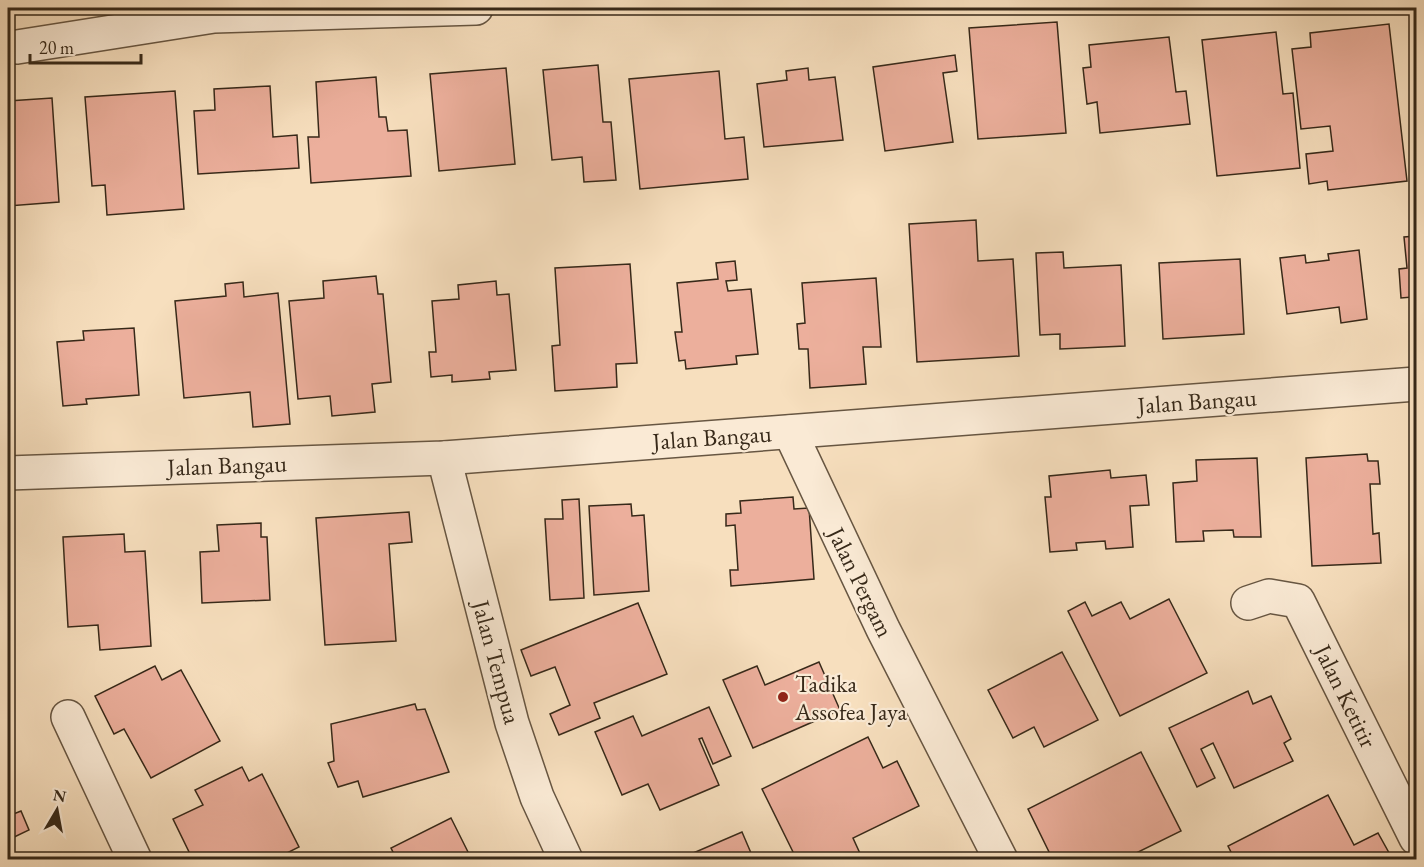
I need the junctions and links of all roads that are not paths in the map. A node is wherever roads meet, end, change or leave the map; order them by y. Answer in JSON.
{"nodes":[{"id":1,"x":476,"y":8,"type":"edge"},
{"id":2,"x":214,"y":12,"type":"edge"},
{"id":3,"x":17,"y":46,"type":"dead end"},
{"id":4,"x":1416,"y":384,"type":"edge"},
{"id":5,"x":790,"y":432,"type":"junction"},
{"id":6,"x":444,"y":458,"type":"junction"},
{"id":7,"x":8,"y":473,"type":"edge"},
{"id":8,"x":1248,"y":603,"type":"dead end"},
{"id":9,"x":68,"y":717,"type":"dead end"},
{"id":10,"x":1416,"y":838,"type":"edge"},
{"id":11,"x":135,"y":860,"type":"edge"},
{"id":12,"x":566,"y":860,"type":"edge"},
{"id":13,"x":1001,"y":860,"type":"edge"}],
"edges":[{"from":1,"to":2,"type":"street"},
{"from":2,"to":3,"type":"street"},
{"from":4,"to":5,"type":"street","name":"Jalan Bangau"},
{"from":5,"to":6,"type":"street","name":"Jalan Bangau"},
{"from":5,"to":13,"type":"street","name":"Jalan Pergam"},
{"from":6,"to":7,"type":"street","name":"Jalan Bangau"},
{"from":6,"to":12,"type":"street","name":"Jalan Tempua"},
{"from":8,"to":10,"type":"street","name":"Jalan Ketitir"},
{"from":9,"to":11,"type":"street"}]}
